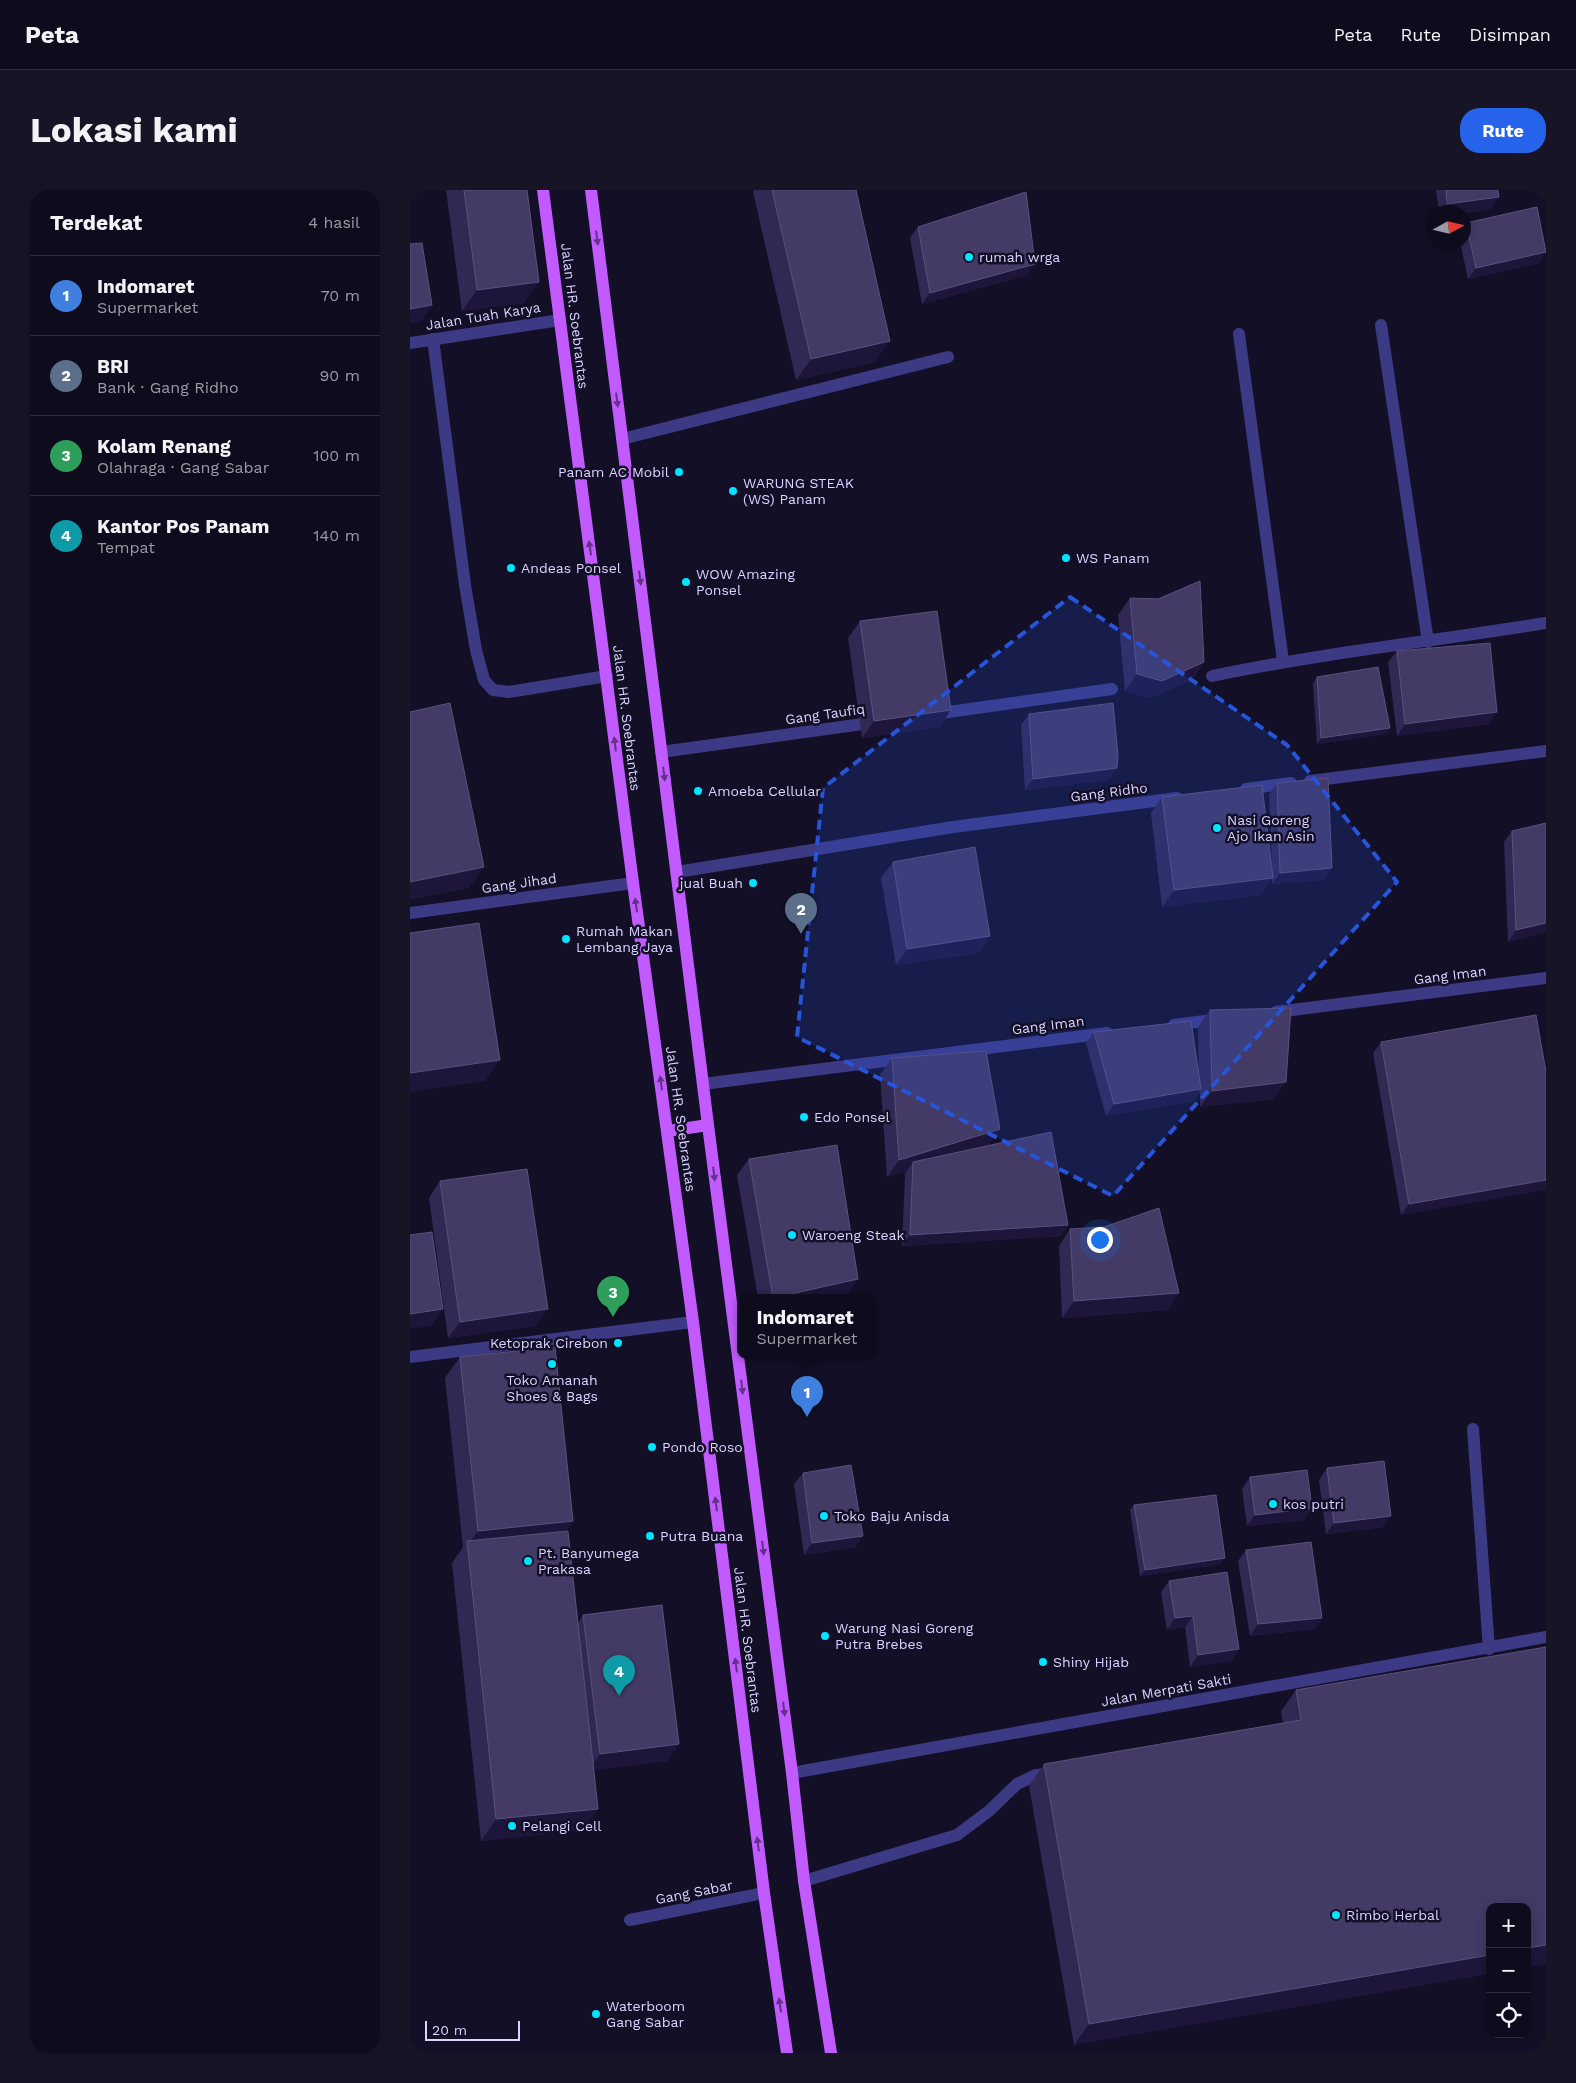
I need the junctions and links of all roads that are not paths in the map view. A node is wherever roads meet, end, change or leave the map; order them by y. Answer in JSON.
{"nodes":[{"id":1,"x":543,"y":190,"type":"edge"},
{"id":2,"x":591,"y":190,"type":"edge"},
{"id":3,"x":560,"y":320,"type":"junction"},
{"id":4,"x":1381,"y":325,"type":"dead end"},
{"id":5,"x":1239,"y":334,"type":"dead end"},
{"id":6,"x":433,"y":339,"type":"junction"},
{"id":7,"x":410,"y":343,"type":"edge"},
{"id":8,"x":948,"y":357,"type":"dead end"},
{"id":9,"x":622,"y":439,"type":"junction"},
{"id":10,"x":1546,"y":623,"type":"edge"},
{"id":11,"x":1428,"y":642,"type":"junction"},
{"id":12,"x":1283,"y":661,"type":"junction"},
{"id":13,"x":607,"y":676,"type":"junction"},
{"id":14,"x":1212,"y":676,"type":"dead end"},
{"id":15,"x":1112,"y":689,"type":"dead end"},
{"id":16,"x":926,"y":715,"type":"edge"},
{"id":17,"x":886,"y":720,"type":"edge"},
{"id":18,"x":1546,"y":751,"type":"edge"},
{"id":19,"x":662,"y":752,"type":"junction"},
{"id":20,"x":1230,"y":791,"type":"edge"},
{"id":21,"x":1190,"y":796,"type":"edge"},
{"id":22,"x":677,"y":872,"type":"junction"},
{"id":23,"x":633,"y":882,"type":"junction"},
{"id":24,"x":410,"y":913,"type":"edge"},
{"id":25,"x":1546,"y":978,"type":"edge"},
{"id":26,"x":1258,"y":1014,"type":"edge"},
{"id":27,"x":1229,"y":1018,"type":"edge"},
{"id":28,"x":1159,"y":1027,"type":"edge"},
{"id":29,"x":1120,"y":1032,"type":"edge"},
{"id":30,"x":703,"y":1084,"type":"junction"},
{"id":31,"x":708,"y":1125,"type":"junction"},
{"id":32,"x":668,"y":1132,"type":"junction"},
{"id":33,"x":693,"y":1322,"type":"junction"},
{"id":34,"x":737,"y":1349,"type":"edge"},
{"id":35,"x":410,"y":1356,"type":"edge"},
{"id":36,"x":738,"y":1359,"type":"edge"},
{"id":37,"x":1473,"y":1429,"type":"dead end"},
{"id":38,"x":1546,"y":1637,"type":"edge"},
{"id":39,"x":1488,"y":1649,"type":"junction"},
{"id":40,"x":1065,"y":1771,"type":"edge"},
{"id":41,"x":792,"y":1773,"type":"junction"},
{"id":42,"x":804,"y":1881,"type":"junction"},
{"id":43,"x":764,"y":1893,"type":"junction"},
{"id":44,"x":630,"y":1920,"type":"dead end"},
{"id":45,"x":787,"y":2053,"type":"edge"},
{"id":46,"x":831,"y":2053,"type":"edge"}],
"edges":[{"from":1,"to":3,"type":"main road","name":"Jalan HR. Soebrantas"},
{"from":2,"to":9,"type":"main road","name":"Jalan HR. Soebrantas","one_way":true},
{"from":3,"to":6,"type":"street","name":"Jalan Tuah Karya"},
{"from":13,"to":3,"type":"main road","name":"Jalan HR. Soebrantas","one_way":true},
{"from":4,"to":11,"type":"street"},
{"from":5,"to":12,"type":"street"},
{"from":6,"to":7,"type":"street","name":"Jalan Tuah Karya"},
{"from":6,"to":13,"type":"street"},
{"from":8,"to":9,"type":"street"},
{"from":9,"to":19,"type":"main road","name":"Jalan HR. Soebrantas","one_way":true},
{"from":10,"to":11,"type":"street"},
{"from":11,"to":12,"type":"street"},
{"from":12,"to":14,"type":"street"},
{"from":23,"to":13,"type":"main road","name":"Jalan HR. Soebrantas","one_way":true},
{"from":15,"to":16,"type":"street"},
{"from":17,"to":19,"type":"street","name":"Gang Taufiq"},
{"from":18,"to":20,"type":"street"},
{"from":19,"to":22,"type":"main road","name":"Jalan HR. Soebrantas","one_way":true},
{"from":21,"to":22,"type":"street","name":"Gang Ridho"},
{"from":22,"to":30,"type":"main road","name":"Jalan HR. Soebrantas"},
{"from":23,"to":24,"type":"street","name":"Gang Jihad"},
{"from":32,"to":23,"type":"main road","name":"Jalan HR. Soebrantas","one_way":true},
{"from":25,"to":26,"type":"street","name":"Gang Iman"},
{"from":27,"to":28,"type":"street"},
{"from":29,"to":30,"type":"street","name":"Gang Iman"},
{"from":30,"to":31,"type":"main road","name":"Jalan HR. Soebrantas"},
{"from":31,"to":32,"type":"main road"},
{"from":31,"to":34,"type":"main road","name":"Jalan HR. Soebrantas","one_way":true},
{"from":32,"to":33,"type":"main road","name":"Jalan HR. Soebrantas"},
{"from":33,"to":35,"type":"street"},
{"from":43,"to":33,"type":"main road","name":"Jalan HR. Soebrantas","one_way":true},
{"from":36,"to":41,"type":"main road","name":"Jalan HR. Soebrantas","one_way":true},
{"from":37,"to":39,"type":"street"},
{"from":38,"to":39,"type":"street","name":"Jalan Merpati Sakti"},
{"from":39,"to":41,"type":"street","name":"Jalan Merpati Sakti"},
{"from":40,"to":42,"type":"street"},
{"from":41,"to":42,"type":"main road","name":"Jalan HR. Soebrantas"},
{"from":42,"to":46,"type":"main road","name":"Jalan HR. Soebrantas"},
{"from":43,"to":44,"type":"street","name":"Gang Sabar"},
{"from":45,"to":43,"type":"main road","name":"Jalan HR. Soebrantas","one_way":true}]}
